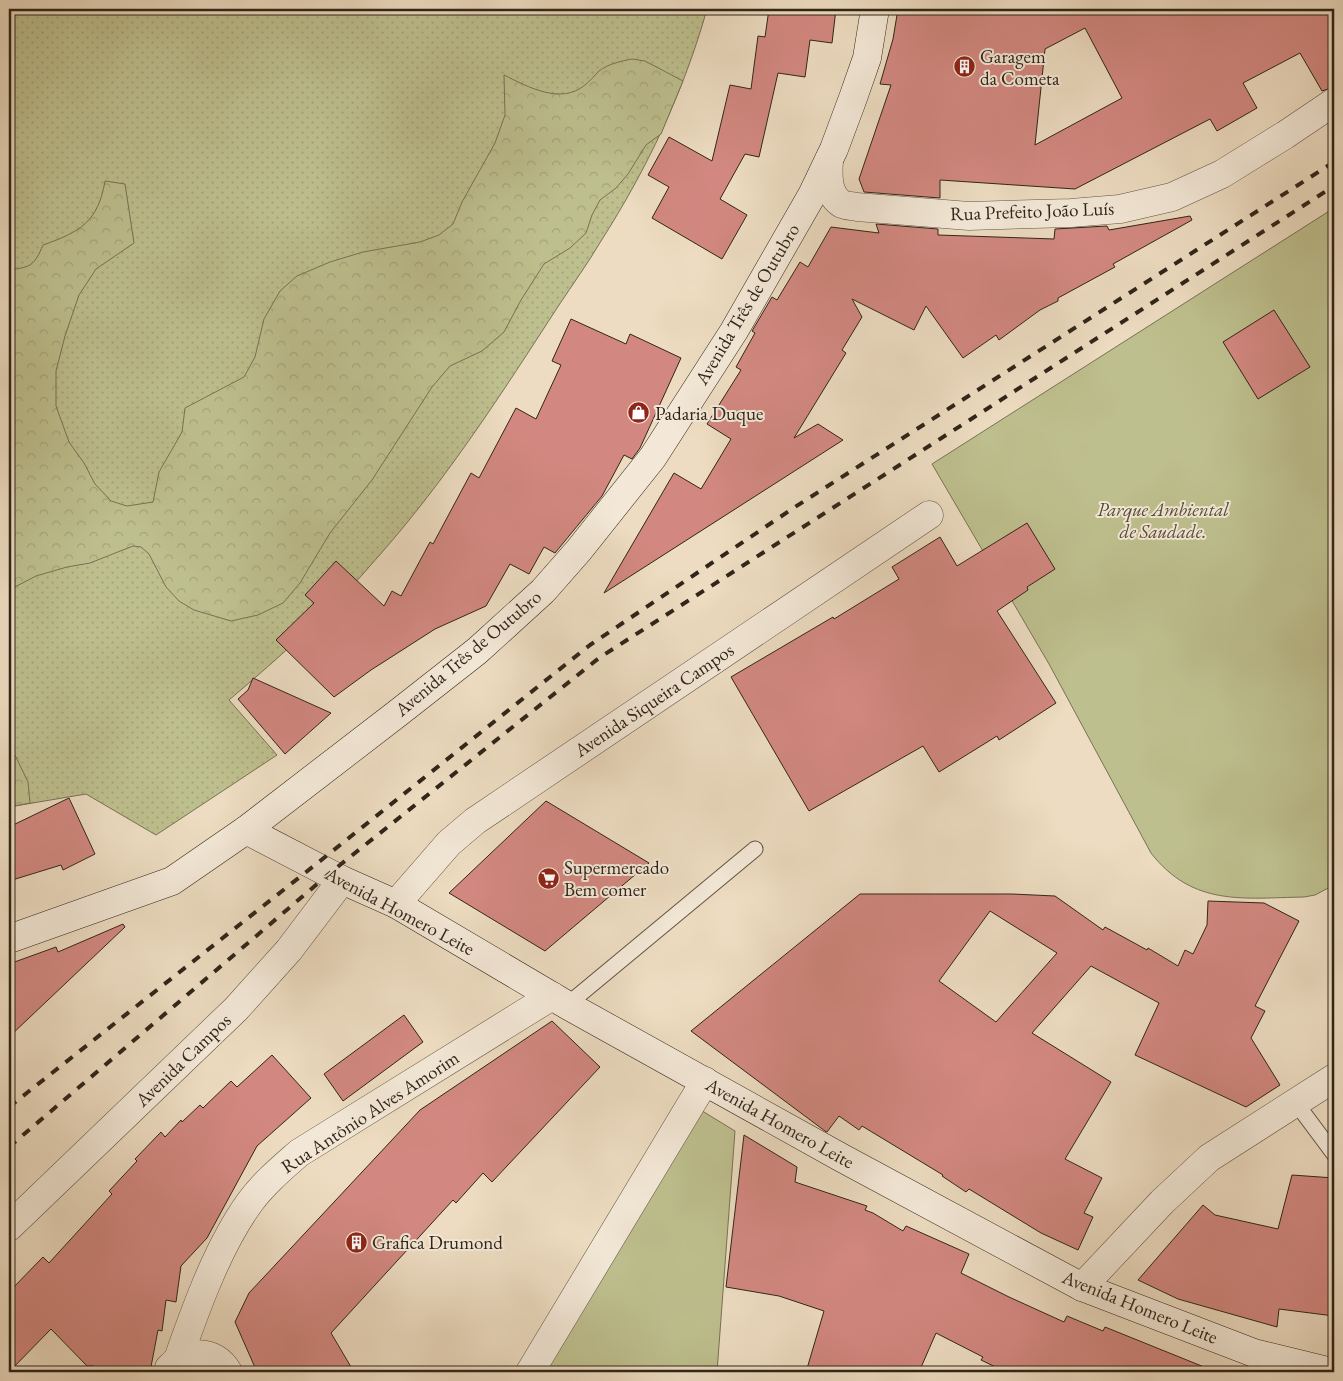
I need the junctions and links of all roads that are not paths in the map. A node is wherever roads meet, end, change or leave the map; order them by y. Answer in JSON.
{"nodes":[{"id":1,"x":875,"y":9,"type":"edge"},
{"id":2,"x":1334,"y":102,"type":"edge"},
{"id":3,"x":829,"y":160,"type":"junction"},
{"id":4,"x":842,"y":204,"type":"junction"},
{"id":5,"x":787,"y":237,"type":"junction"},
{"id":6,"x":929,"y":515,"type":"dead end"},
{"id":7,"x":246,"y":830,"type":"junction"},
{"id":8,"x":755,"y":849,"type":"dead end"},
{"id":9,"x":342,"y":880,"type":"junction"},
{"id":10,"x":396,"y":904,"type":"junction"},
{"id":11,"x":9,"y":939,"type":"edge"},
{"id":12,"x":559,"y":1000,"type":"junction"},
{"id":13,"x":1334,"y":1078,"type":"edge"},
{"id":14,"x":705,"y":1081,"type":"junction"},
{"id":15,"x":1296,"y":1103,"type":"junction"},
{"id":16,"x":1334,"y":1154,"type":"edge"},
{"id":17,"x":9,"y":1227,"type":"edge"},
{"id":18,"x":206,"y":1285,"type":"junction"},
{"id":19,"x":1082,"y":1287,"type":"junction"},
{"id":20,"x":218,"y":1364,"type":"edge"},
{"id":21,"x":172,"y":1366,"type":"edge"},
{"id":22,"x":1282,"y":1366,"type":"edge"},
{"id":23,"x":530,"y":1372,"type":"edge"},
{"id":24,"x":1332,"y":1372,"type":"edge"}],
"edges":[{"from":1,"to":3,"type":"street","name":"Avenida Três de Outubro"},
{"from":2,"to":4,"type":"street","name":"Rua Prefeito João Luís"},
{"from":3,"to":4,"type":"street"},
{"from":3,"to":5,"type":"street","name":"Avenida Três de Outubro"},
{"from":4,"to":5,"type":"street"},
{"from":5,"to":7,"type":"street","name":"Avenida Três de Outubro"},
{"from":6,"to":10,"type":"street","name":"Avenida Siqueira Campos"},
{"from":7,"to":9,"type":"street","name":"Avenida Homero Leite"},
{"from":7,"to":11,"type":"street","name":"Avenida Três de Outubro"},
{"from":8,"to":12,"type":"lane"},
{"from":9,"to":10,"type":"street","name":"Avenida Homero Leite"},
{"from":9,"to":17,"type":"street","name":"Avenida Campos"},
{"from":10,"to":12,"type":"street","name":"Avenida Homero Leite"},
{"from":12,"to":14,"type":"street","name":"Avenida Homero Leite"},
{"from":12,"to":18,"type":"street","name":"Rua Antônio Alves Amorim"},
{"from":13,"to":15,"type":"street"},
{"from":14,"to":19,"type":"street","name":"Avenida Homero Leite"},
{"from":14,"to":23,"type":"street"},
{"from":15,"to":16,"type":"lane"},
{"from":15,"to":19,"type":"street"},
{"from":18,"to":20,"type":"street","name":"Rua Antônio Alves Amorim"},
{"from":18,"to":21,"type":"street","name":"Rua Antônio Alves Amorim"},
{"from":19,"to":22,"type":"street","name":"Avenida Homero Leite"},
{"from":20,"to":21,"type":"street"},
{"from":22,"to":24,"type":"street","name":"Avenida Homero Leite"}]}
